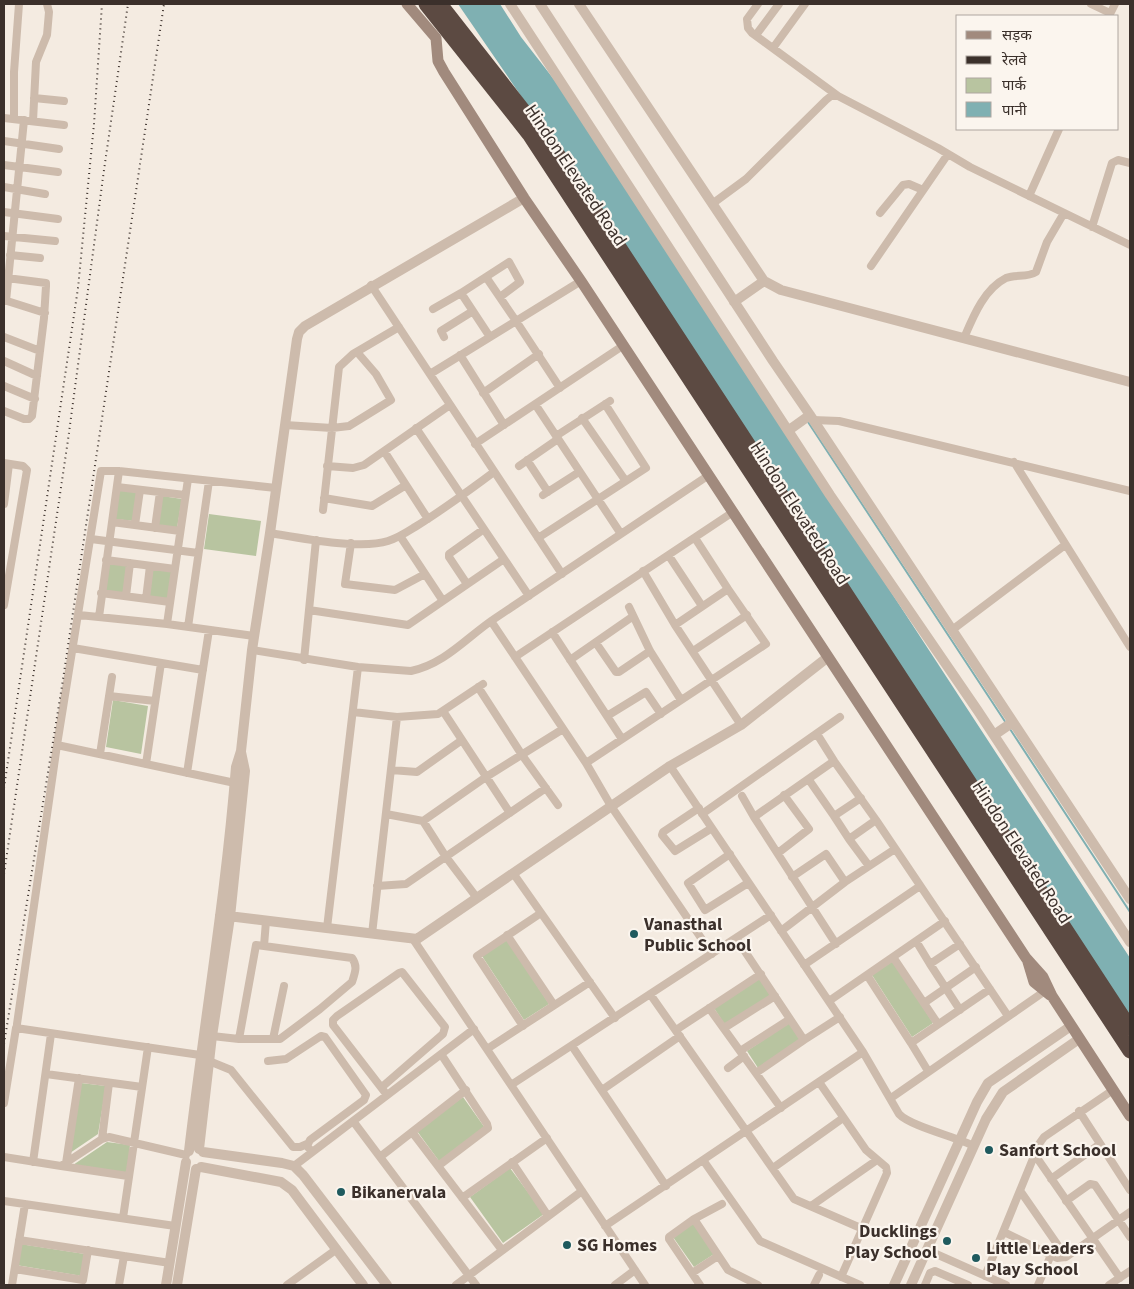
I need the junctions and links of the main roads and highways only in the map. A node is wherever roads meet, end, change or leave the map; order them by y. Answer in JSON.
{"nodes":[{"id":1,"x":407,"y":4,"type":"edge"},
{"id":2,"x":426,"y":4,"type":"edge"},
{"id":3,"x":440,"y":4,"type":"edge"},
{"id":4,"x":447,"y":4,"type":"edge"},
{"id":5,"x":436,"y":38,"type":"junction"},
{"id":6,"x":1130,"y":1028,"type":"edge"},
{"id":7,"x":1130,"y":1051,"type":"edge"},
{"id":8,"x":1130,"y":1116,"type":"edge"}],
"edges":[{"from":1,"to":5,"type":"main road"},
{"from":2,"to":7,"type":"highway","name":"Hindon Elevated Road","bridge":true},
{"from":3,"to":6,"type":"highway","name":"Hindon Elevated Road","bridge":true},
{"from":4,"to":5,"type":"main road"},
{"from":5,"to":8,"type":"main road"}]}
